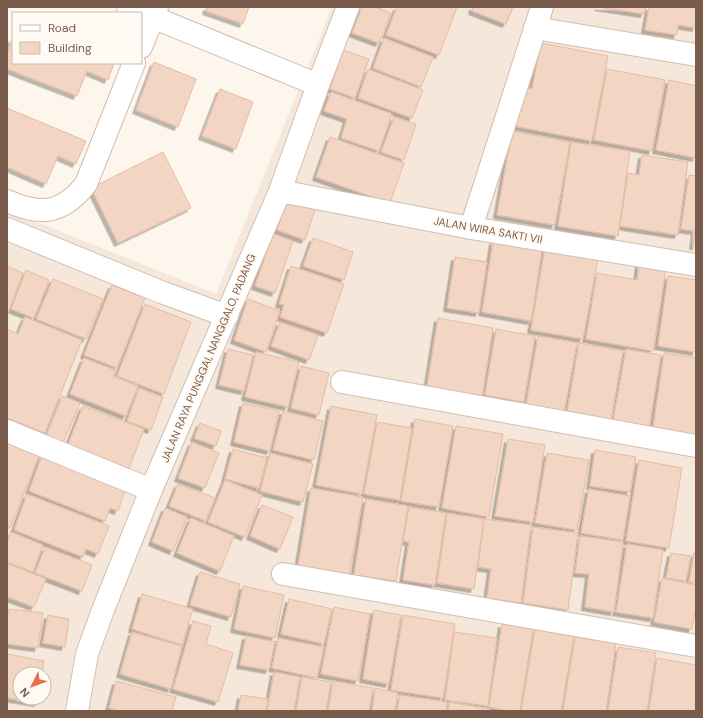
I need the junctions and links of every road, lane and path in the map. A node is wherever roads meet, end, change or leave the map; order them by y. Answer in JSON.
{"nodes":[{"id":1,"x":128,"y":7,"type":"edge"},
{"id":2,"x":348,"y":7,"type":"edge"},
{"id":3,"x":542,"y":7,"type":"edge"},
{"id":4,"x":155,"y":12,"type":"edge"},
{"id":5,"x":535,"y":28,"type":"junction"},
{"id":6,"x":142,"y":44,"type":"edge"},
{"id":7,"x":696,"y":55,"type":"edge"},
{"id":8,"x":134,"y":64,"type":"edge"},
{"id":9,"x":318,"y":85,"type":"junction"},
{"id":10,"x":280,"y":191,"type":"junction"},
{"id":11,"x":7,"y":201,"type":"edge"},
{"id":12,"x":471,"y":228,"type":"junction"},
{"id":13,"x":7,"y":229,"type":"edge"},
{"id":14,"x":696,"y":265,"type":"edge"},
{"id":15,"x":227,"y":316,"type":"junction"},
{"id":16,"x":342,"y":382,"type":"dead end"},
{"id":17,"x":7,"y":431,"type":"edge"},
{"id":18,"x":696,"y":446,"type":"edge"},
{"id":19,"x":150,"y":490,"type":"junction"},
{"id":20,"x":283,"y":574,"type":"dead end"},
{"id":21,"x":696,"y":646,"type":"edge"},
{"id":22,"x":76,"y":711,"type":"edge"}],
"edges":[{"from":1,"to":4,"type":"street"},
{"from":2,"to":9,"type":"street","name":"JALAN RAYA PUNGGAI, NANGGALO, PADANG"},
{"from":3,"to":5,"type":"street"},
{"from":4,"to":6,"type":"street"},
{"from":4,"to":9,"type":"street"},
{"from":5,"to":7,"type":"street"},
{"from":5,"to":12,"type":"street"},
{"from":8,"to":11,"type":"street"},
{"from":9,"to":10,"type":"street","name":"JALAN RAYA PUNGGAI, NANGGALO, PADANG"},
{"from":10,"to":12,"type":"street","name":"JALAN WIRA SAKTI VII"},
{"from":10,"to":15,"type":"street","name":"JALAN RAYA PUNGGAI, NANGGALO, PADANG"},
{"from":12,"to":14,"type":"street","name":"JALAN WIRA SAKTI VII"},
{"from":13,"to":15,"type":"street"},
{"from":15,"to":19,"type":"street","name":"JALAN RAYA PUNGGAI, NANGGALO, PADANG"},
{"from":16,"to":18,"type":"street"},
{"from":17,"to":19,"type":"street"},
{"from":19,"to":22,"type":"street","name":"JALAN RAYA PUNGGAI, NANGGALO, PADANG"},
{"from":20,"to":21,"type":"street"}]}
